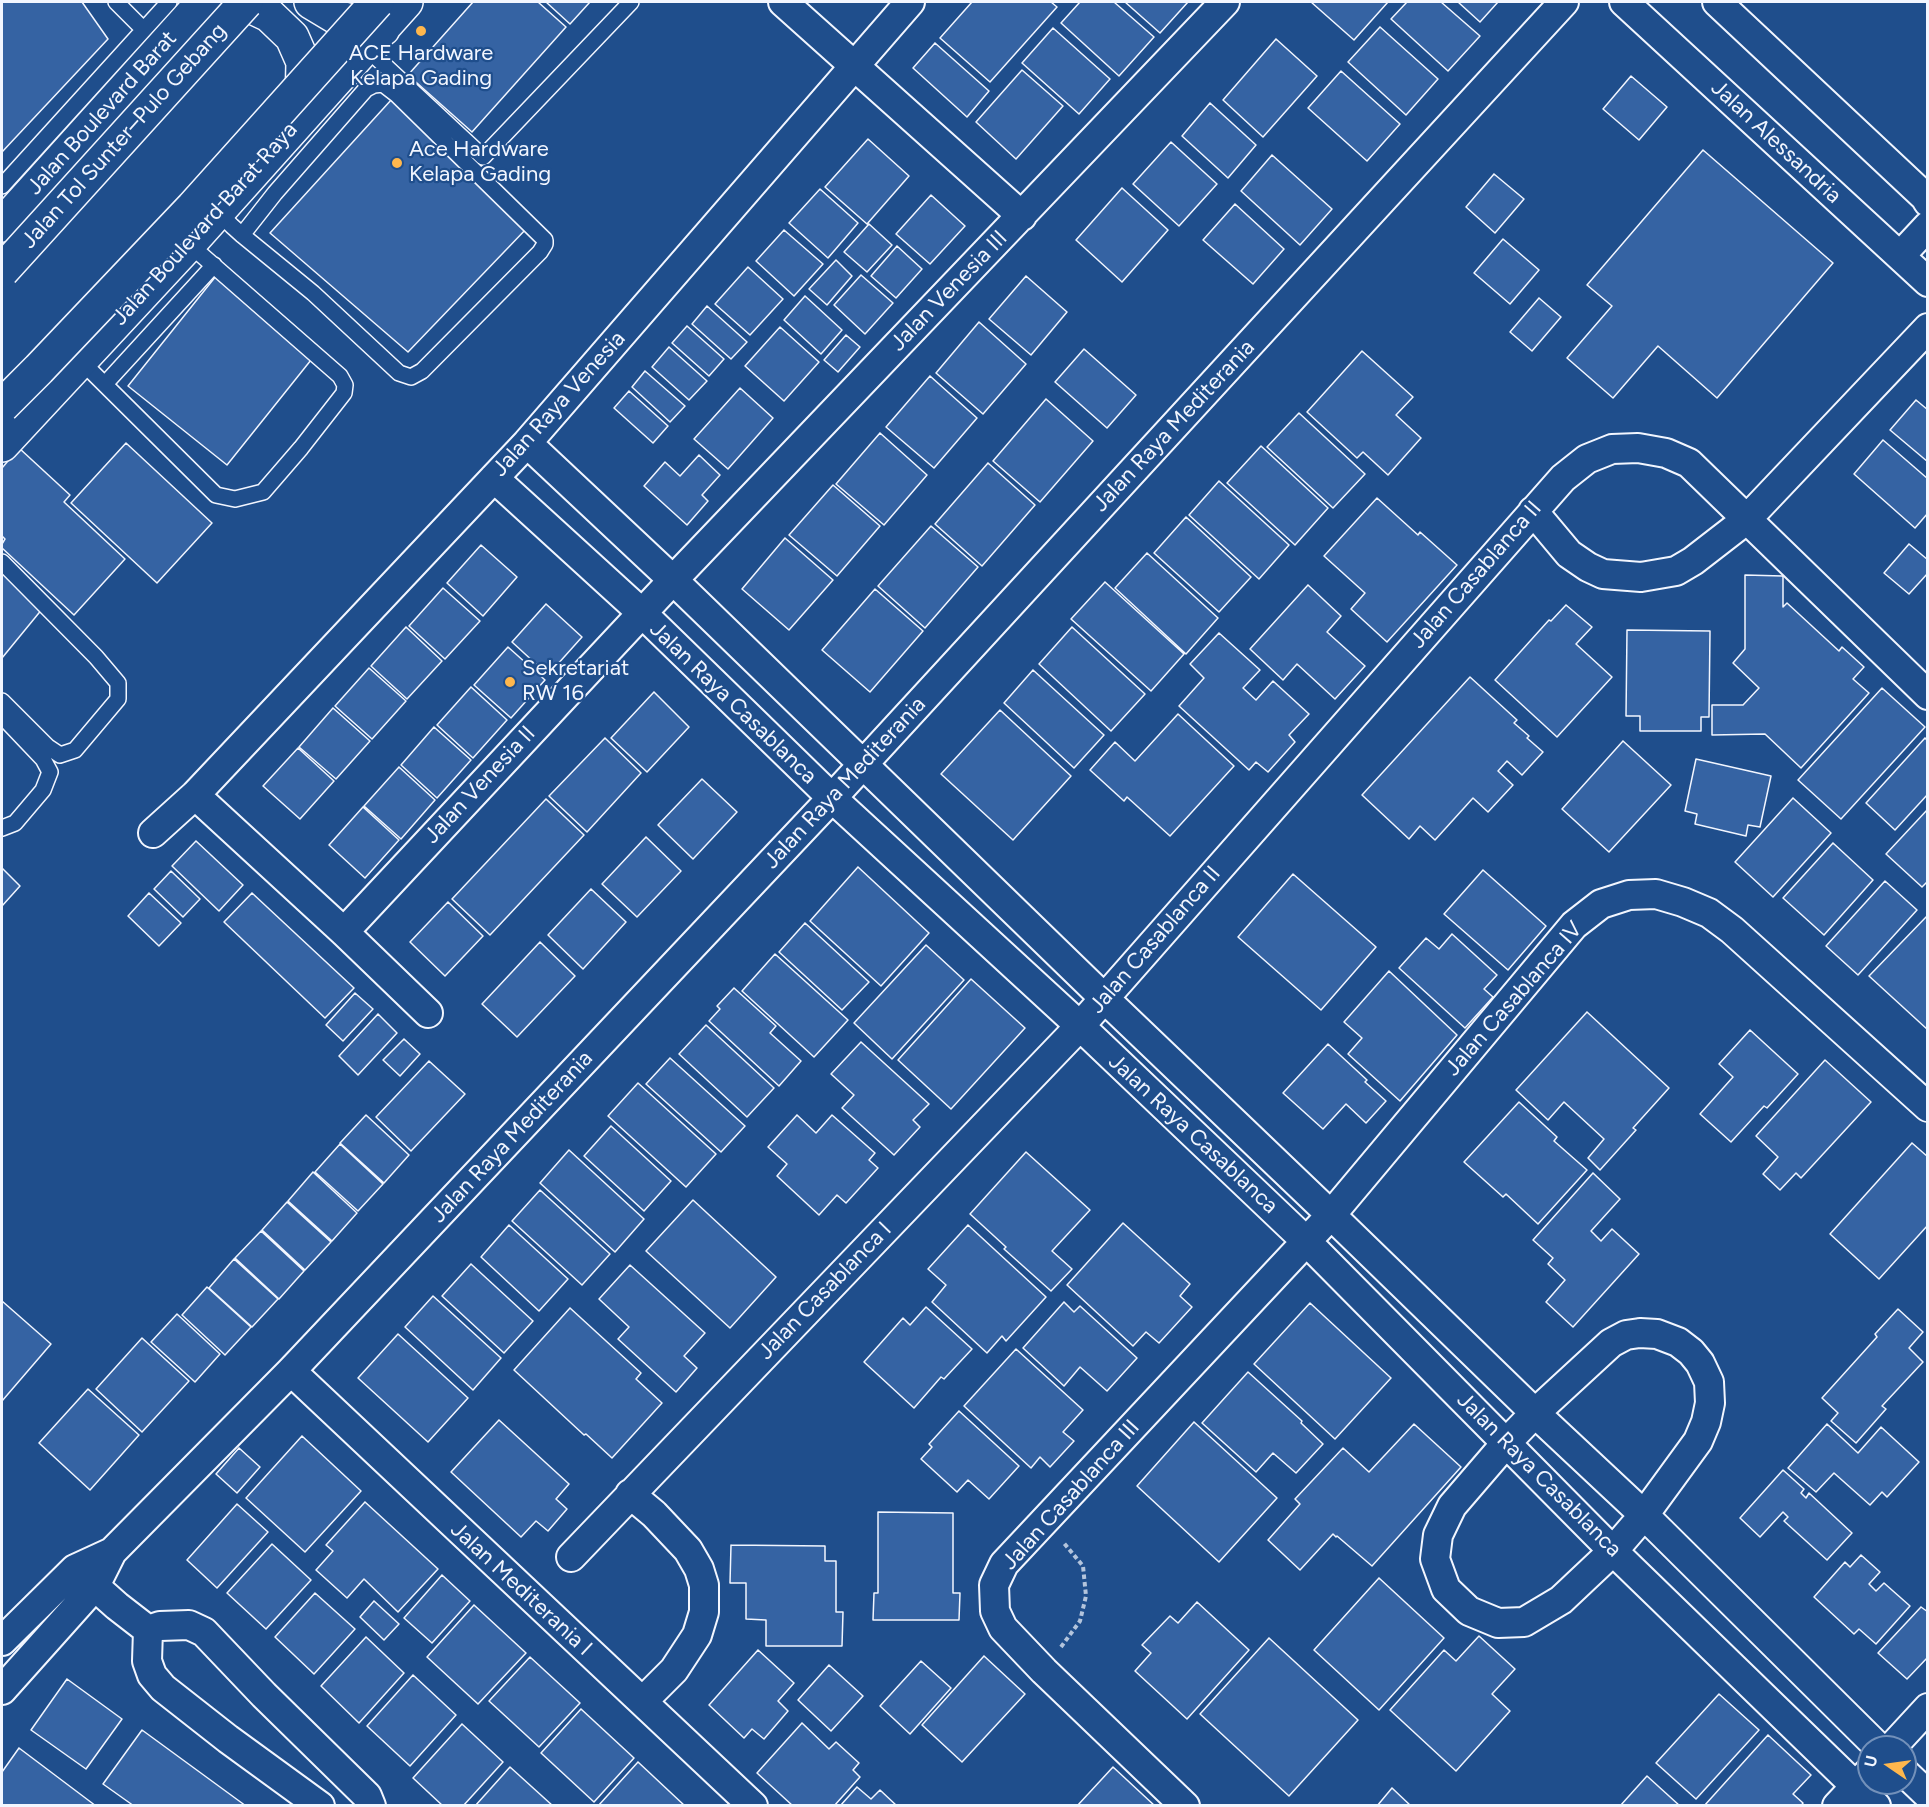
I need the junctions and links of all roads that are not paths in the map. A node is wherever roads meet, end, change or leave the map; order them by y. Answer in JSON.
{"nodes":[{"id":1,"x":116,"y":2,"type":"edge"},
{"id":2,"x":169,"y":2,"type":"edge"},
{"id":3,"x":204,"y":2,"type":"edge"},
{"id":4,"x":246,"y":2,"type":"edge"},
{"id":5,"x":311,"y":2,"type":"edge"},
{"id":6,"x":631,"y":2,"type":"edge"},
{"id":7,"x":910,"y":2,"type":"edge"},
{"id":8,"x":1225,"y":2,"type":"edge"},
{"id":9,"x":1564,"y":2,"type":"edge"},
{"id":10,"x":1624,"y":2,"type":"edge"},
{"id":11,"x":1717,"y":2,"type":"edge"},
{"id":12,"x":786,"y":4,"type":"edge"},
{"id":13,"x":412,"y":5,"type":"edge"},
{"id":14,"x":143,"y":29,"type":"junction"},
{"id":15,"x":379,"y":38,"type":"edge"},
{"id":16,"x":850,"y":61,"type":"junction"},
{"id":17,"x":302,"y":117,"type":"junction"},
{"id":18,"x":2,"y":186,"type":"edge"},
{"id":19,"x":1928,"y":202,"type":"edge"},
{"id":20,"x":218,"y":212,"type":"junction"},
{"id":21,"x":1022,"y":216,"type":"junction"},
{"id":22,"x":2,"y":225,"type":"edge"},
{"id":23,"x":1928,"y":226,"type":"edge"},
{"id":24,"x":243,"y":234,"type":"junction"},
{"id":25,"x":189,"y":244,"type":"junction"},
{"id":26,"x":1900,"y":256,"type":"junction"},
{"id":27,"x":214,"y":265,"type":"junction"},
{"id":28,"x":2,"y":271,"type":"edge"},
{"id":29,"x":1928,"y":282,"type":"edge"},
{"id":30,"x":1928,"y":328,"type":"edge"},
{"id":31,"x":80,"y":360,"type":"junction"},
{"id":32,"x":105,"y":384,"type":"junction"},
{"id":33,"x":2,"y":406,"type":"edge"},
{"id":34,"x":526,"y":443,"type":"junction"},
{"id":35,"x":2,"y":446,"type":"edge"},
{"id":36,"x":494,"y":478,"type":"junction"},
{"id":37,"x":1533,"y":511,"type":"junction"},
{"id":38,"x":1746,"y":520,"type":"junction"},
{"id":39,"x":2,"y":562,"type":"edge"},
{"id":40,"x":673,"y":580,"type":"junction"},
{"id":41,"x":642,"y":613,"type":"junction"},
{"id":42,"x":1928,"y":695,"type":"edge"},
{"id":43,"x":2,"y":701,"type":"edge"},
{"id":44,"x":2,"y":716,"type":"edge"},
{"id":45,"x":863,"y":764,"type":"junction"},
{"id":46,"x":195,"y":795,"type":"junction"},
{"id":47,"x":832,"y":798,"type":"junction"},
{"id":48,"x":2,"y":828,"type":"edge"},
{"id":49,"x":153,"y":833,"type":"dead end"},
{"id":50,"x":344,"y":932,"type":"junction"},
{"id":51,"x":1104,"y":998,"type":"junction"},
{"id":52,"x":428,"y":1013,"type":"dead end"},
{"id":53,"x":1080,"y":1026,"type":"junction"},
{"id":54,"x":1928,"y":1107,"type":"edge"},
{"id":55,"x":1332,"y":1215,"type":"junction"},
{"id":56,"x":1307,"y":1242,"type":"junction"},
{"id":57,"x":291,"y":1371,"type":"junction"},
{"id":58,"x":1534,"y":1413,"type":"junction"},
{"id":59,"x":1507,"y":1442,"type":"junction"},
{"id":60,"x":630,"y":1494,"type":"junction"},
{"id":61,"x":1644,"y":1515,"type":"junction"},
{"id":62,"x":1613,"y":1551,"type":"junction"},
{"id":63,"x":571,"y":1557,"type":"dead end"},
{"id":64,"x":85,"y":1577,"type":"junction"},
{"id":65,"x":148,"y":1630,"type":"junction"},
{"id":66,"x":2,"y":1641,"type":"edge"},
{"id":67,"x":2,"y":1690,"type":"edge"},
{"id":68,"x":651,"y":1694,"type":"dead end"},
{"id":69,"x":1928,"y":1708,"type":"edge"},
{"id":70,"x":1866,"y":1735,"type":"edge"},
{"id":71,"x":1903,"y":1735,"type":"edge"},
{"id":72,"x":1917,"y":1784,"type":"edge"},
{"id":73,"x":1854,"y":1788,"type":"edge"},
{"id":74,"x":1928,"y":1795,"type":"edge"},
{"id":75,"x":320,"y":1806,"type":"edge"},
{"id":76,"x":371,"y":1806,"type":"edge"},
{"id":77,"x":753,"y":1806,"type":"edge"},
{"id":78,"x":1185,"y":1806,"type":"edge"},
{"id":79,"x":1876,"y":1806,"type":"edge"}],
"edges":[{"from":1,"to":14,"type":"lane"},
{"from":2,"to":14,"type":"lane"},
{"from":3,"to":17,"type":"main road"},
{"from":3,"to":22,"type":"main road","name":"Jalan Boulevard Barat"},
{"from":4,"to":28,"type":"main road","name":"Jalan Tol Sunter–Pulo Gebang","bridge":true},
{"from":5,"to":15,"type":"main road"},
{"from":6,"to":15,"type":"lane"},
{"from":7,"to":16,"type":"street","name":"Jalan Raya Venesia"},
{"from":8,"to":21,"type":"street","name":"Jalan Venesia III"},
{"from":9,"to":45,"type":"street","name":"Jalan Raya Mediterania"},
{"from":10,"to":26,"type":"street","name":"Jalan Alessandria"},
{"from":11,"to":19,"type":"street"},
{"from":12,"to":16,"type":"street"},
{"from":13,"to":15,"type":"main road","name":"Jalan Boulevard Barat Raya"},
{"from":14,"to":18,"type":"lane"},
{"from":15,"to":17,"type":"main road","name":"Jalan Boulevard Barat Raya"},
{"from":15,"to":33,"type":"main road","bridge":true},
{"from":16,"to":21,"type":"street"},
{"from":16,"to":34,"type":"street","name":"Jalan Raya Venesia"},
{"from":17,"to":20,"type":"main road","name":"Jalan Boulevard Barat Raya"},
{"from":20,"to":24,"type":"lane"},
{"from":20,"to":25,"type":"main road","name":"Jalan Boulevard Barat Raya"},
{"from":21,"to":40,"type":"street","name":"Jalan Venesia III"},
{"from":23,"to":26,"type":"street"},
{"from":24,"to":24,"type":"lane"},
{"from":25,"to":27,"type":"lane"},
{"from":25,"to":31,"type":"main road","name":"Jalan Boulevard Barat Raya"},
{"from":26,"to":29,"type":"street","name":"Jalan Alessandria"},
{"from":27,"to":32,"type":"lane"},
{"from":27,"to":32,"type":"lane"},
{"from":30,"to":38,"type":"street"},
{"from":31,"to":32,"type":"lane"},
{"from":31,"to":35,"type":"main road","name":"Jalan Boulevard Barat Raya"},
{"from":34,"to":36,"type":"street","name":"Jalan Raya Venesia"},
{"from":34,"to":40,"type":"street","name":"Jalan Raya Casablanca"},
{"from":36,"to":41,"type":"street","name":"Jalan Raya Casablanca"},
{"from":36,"to":46,"type":"street","name":"Jalan Raya Venesia"},
{"from":37,"to":38,"type":"street"},
{"from":37,"to":38,"type":"street","name":"Jalan Casablanca II"},
{"from":37,"to":51,"type":"street","name":"Jalan Casablanca II"},
{"from":38,"to":42,"type":"street","name":"Jalan Casablanca II"},
{"from":39,"to":43,"type":"lane"},
{"from":40,"to":41,"type":"street","name":"Jalan Venesia III"},
{"from":40,"to":45,"type":"street","name":"Jalan Raya Casablanca"},
{"from":41,"to":47,"type":"street","name":"Jalan Raya Casablanca"},
{"from":41,"to":50,"type":"street","name":"Jalan Venesia II"},
{"from":44,"to":48,"type":"lane"},
{"from":45,"to":47,"type":"street","name":"Jalan Raya Mediterania"},
{"from":45,"to":51,"type":"street","name":"Jalan Raya Casablanca"},
{"from":46,"to":49,"type":"street","name":"Jalan Raya Venesia"},
{"from":46,"to":50,"type":"street"},
{"from":47,"to":53,"type":"street","name":"Jalan Raya Casablanca"},
{"from":47,"to":57,"type":"street","name":"Jalan Raya Mediterania"},
{"from":50,"to":52,"type":"street"},
{"from":51,"to":53,"type":"street","name":"Jalan Casablanca II"},
{"from":51,"to":55,"type":"street","name":"Jalan Raya Casablanca"},
{"from":53,"to":56,"type":"street","name":"Jalan Raya Casablanca"},
{"from":53,"to":60,"type":"street","name":"Jalan Casablanca I"},
{"from":54,"to":55,"type":"street","name":"Jalan Casablanca IV"},
{"from":55,"to":56,"type":"street","name":"Jalan Casablanca III"},
{"from":55,"to":58,"type":"street","name":"Jalan Raya Casablanca"},
{"from":56,"to":59,"type":"street","name":"Jalan Raya Casablanca"},
{"from":56,"to":78,"type":"street","name":"Jalan Casablanca III"},
{"from":57,"to":64,"type":"street","name":"Jalan Raya Mediterania"},
{"from":57,"to":77,"type":"street","name":"Jalan Mediterania I"},
{"from":58,"to":59,"type":"street"},
{"from":58,"to":61,"type":"street","name":"Jalan Raya Casablanca"},
{"from":58,"to":61,"type":"street"},
{"from":59,"to":62,"type":"street","name":"Jalan Raya Casablanca"},
{"from":59,"to":62,"type":"street"},
{"from":60,"to":63,"type":"street","name":"Jalan Casablanca I"},
{"from":60,"to":68,"type":"street"},
{"from":61,"to":62,"type":"street"},
{"from":61,"to":70,"type":"street","name":"Jalan Raya Casablanca"},
{"from":62,"to":73,"type":"street","name":"Jalan Raya Casablanca"},
{"from":64,"to":65,"type":"street"},
{"from":64,"to":66,"type":"street","name":"Jalan Raya Mediterania"},
{"from":64,"to":67,"type":"street","name":"Jalan Raya Mediterania"},
{"from":65,"to":75,"type":"street"},
{"from":65,"to":76,"type":"street"},
{"from":69,"to":71,"type":"street"},
{"from":72,"to":74,"type":"street"},
{"from":73,"to":79,"type":"street","name":"Jalan Raya Casablanca"}]}
